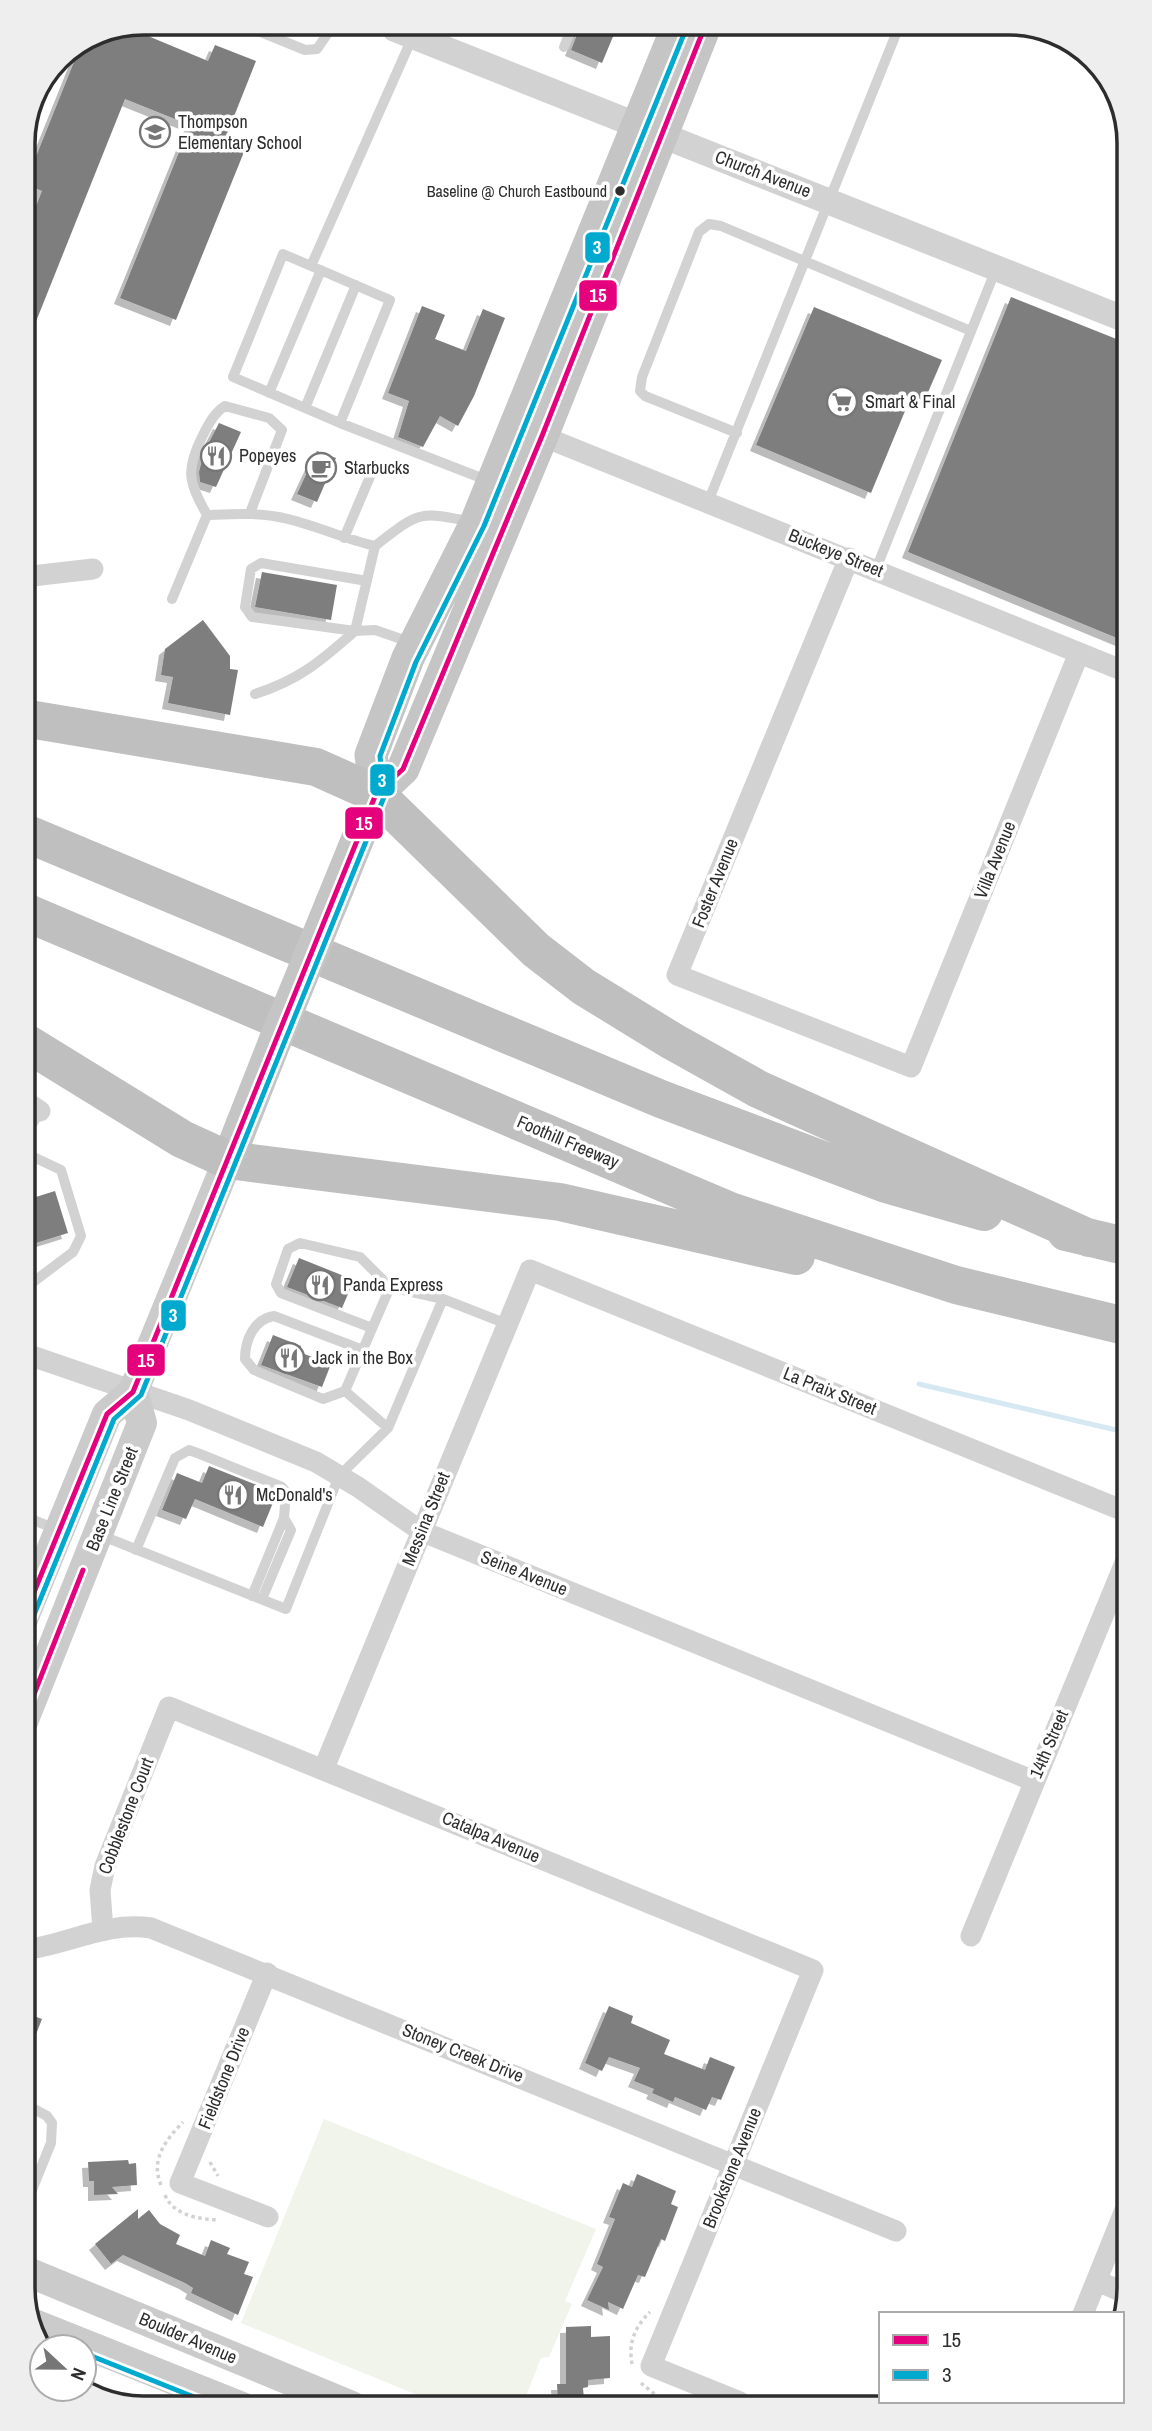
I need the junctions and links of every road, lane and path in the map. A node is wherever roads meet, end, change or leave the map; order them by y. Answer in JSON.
{"nodes":[{"id":1,"x":268,"y":35,"type":"edge"},
{"id":2,"x":327,"y":35,"type":"edge"},
{"id":3,"x":403,"y":35,"type":"edge"},
{"id":4,"x":412,"y":35,"type":"edge"},
{"id":5,"x":569,"y":35,"type":"edge"},
{"id":6,"x":676,"y":35,"type":"edge"},
{"id":7,"x":700,"y":35,"type":"edge"},
{"id":8,"x":896,"y":35,"type":"edge"},
{"id":9,"x":564,"y":47,"type":"dead end"},
{"id":10,"x":650,"y":129,"type":"junction"},
{"id":11,"x":831,"y":201,"type":"junction"},
{"id":12,"x":807,"y":262,"type":"junction"},
{"id":13,"x":997,"y":267,"type":"junction"},
{"id":14,"x":316,"y":268,"type":"junction"},
{"id":15,"x":356,"y":285,"type":"junction"},
{"id":16,"x":1117,"y":316,"type":"edge"},
{"id":17,"x":557,"y":322,"type":"junction"},
{"id":18,"x":971,"y":331,"type":"junction"},
{"id":19,"x":269,"y":393,"type":"junction"},
{"id":20,"x":305,"y":408,"type":"junction"},
{"id":21,"x":340,"y":423,"type":"junction"},
{"id":22,"x":737,"y":433,"type":"junction"},
{"id":23,"x":542,"y":436,"type":"junction"},
{"id":24,"x":372,"y":472,"type":"dead end"},
{"id":25,"x":492,"y":482,"type":"junction"},
{"id":26,"x":708,"y":502,"type":"junction"},
{"id":27,"x":250,"y":513,"type":"junction"},
{"id":28,"x":207,"y":515,"type":"junction"},
{"id":29,"x":489,"y":528,"type":"junction"},
{"id":30,"x":344,"y":538,"type":"junction"},
{"id":31,"x":375,"y":546,"type":"junction"},
{"id":32,"x":849,"y":558,"type":"junction"},
{"id":33,"x":93,"y":569,"type":"dead end"},
{"id":34,"x":876,"y":569,"type":"junction"},
{"id":35,"x":35,"y":576,"type":"edge"},
{"id":36,"x":367,"y":580,"type":"junction"},
{"id":37,"x":172,"y":599,"type":"dead end"},
{"id":38,"x":355,"y":631,"type":"junction"},
{"id":39,"x":415,"y":644,"type":"junction"},
{"id":40,"x":1079,"y":653,"type":"junction"},
{"id":41,"x":1117,"y":668,"type":"edge"},
{"id":42,"x":255,"y":694,"type":"dead end"},
{"id":43,"x":35,"y":720,"type":"edge"},
{"id":44,"x":376,"y":794,"type":"junction"},
{"id":45,"x":35,"y":837,"type":"edge"},
{"id":46,"x":35,"y":916,"type":"edge"},
{"id":47,"x":35,"y":1048,"type":"edge"},
{"id":48,"x":911,"y":1067,"type":"joint"},
{"id":49,"x":35,"y":1158,"type":"edge"},
{"id":50,"x":228,"y":1160,"type":"junction"},
{"id":51,"x":1089,"y":1238,"type":"junction"},
{"id":52,"x":1117,"y":1244,"type":"edge"},
{"id":53,"x":530,"y":1270,"type":"joint"},
{"id":54,"x":35,"y":1279,"type":"edge"},
{"id":55,"x":390,"y":1287,"type":"junction"},
{"id":56,"x":443,"y":1299,"type":"junction"},
{"id":57,"x":507,"y":1324,"type":"junction"},
{"id":58,"x":1117,"y":1324,"type":"edge"},
{"id":59,"x":372,"y":1328,"type":"junction"},
{"id":60,"x":1117,"y":1342,"type":"edge"},
{"id":61,"x":363,"y":1350,"type":"junction"},
{"id":62,"x":35,"y":1357,"type":"edge"},
{"id":63,"x":345,"y":1391,"type":"junction"},
{"id":64,"x":133,"y":1392,"type":"junction"},
{"id":65,"x":388,"y":1428,"type":"junction"},
{"id":66,"x":340,"y":1476,"type":"junction"},
{"id":67,"x":1117,"y":1508,"type":"edge"},
{"id":68,"x":35,"y":1521,"type":"edge"},
{"id":69,"x":59,"y":1530,"type":"junction"},
{"id":70,"x":421,"y":1531,"type":"junction"},
{"id":71,"x":97,"y":1534,"type":"junction"},
{"id":72,"x":136,"y":1550,"type":"junction"},
{"id":73,"x":1117,"y":1582,"type":"edge"},
{"id":74,"x":35,"y":1589,"type":"edge"},
{"id":75,"x":257,"y":1597,"type":"junction"},
{"id":76,"x":35,"y":1692,"type":"edge"},
{"id":77,"x":169,"y":1707,"type":"joint"},
{"id":78,"x":324,"y":1768,"type":"junction"},
{"id":79,"x":1034,"y":1781,"type":"junction"},
{"id":80,"x":103,"y":1930,"type":"junction"},
{"id":81,"x":971,"y":1936,"type":"dead end"},
{"id":82,"x":35,"y":1949,"type":"edge"},
{"id":83,"x":813,"y":1970,"type":"joint"},
{"id":84,"x":267,"y":1973,"type":"junction"},
{"id":85,"x":35,"y":2110,"type":"edge"},
{"id":86,"x":190,"y":2114,"type":"dead end"},
{"id":87,"x":212,"y":2154,"type":"dead end"},
{"id":88,"x":734,"y":2164,"type":"junction"},
{"id":89,"x":35,"y":2181,"type":"edge"},
{"id":90,"x":229,"y":2181,"type":"dead end"},
{"id":91,"x":268,"y":2217,"type":"dead end"},
{"id":92,"x":223,"y":2220,"type":"dead end"},
{"id":93,"x":1117,"y":2230,"type":"edge"},
{"id":94,"x":896,"y":2231,"type":"dead end"},
{"id":95,"x":35,"y":2275,"type":"edge"},
{"id":96,"x":1097,"y":2281,"type":"junction"},
{"id":97,"x":1117,"y":2289,"type":"edge"},
{"id":98,"x":656,"y":2306,"type":"dead end"},
{"id":99,"x":1084,"y":2312,"type":"edge"},
{"id":100,"x":98,"y":2361,"type":"edge"},
{"id":101,"x":639,"y":2370,"type":"junction"},
{"id":102,"x":207,"y":2396,"type":"edge"},
{"id":103,"x":309,"y":2396,"type":"edge"},
{"id":104,"x":656,"y":2396,"type":"edge"},
{"id":105,"x":721,"y":2396,"type":"edge"}],
"edges":[{"from":1,"to":2,"type":"lane"},
{"from":3,"to":14,"type":"lane"},
{"from":4,"to":10,"type":"street","name":"Church Avenue"},
{"from":5,"to":9,"type":"lane"},
{"from":6,"to":10,"type":"main road","name":"Base Line Street"},
{"from":7,"to":10,"type":"main road","name":"Base Line Street"},
{"from":8,"to":11,"type":"lane"},
{"from":10,"to":11,"type":"street","name":"Church Avenue"},
{"from":10,"to":17,"type":"main road","name":"Base Line Street"},
{"from":10,"to":23,"type":"main road","name":"Base Line Street"},
{"from":11,"to":12,"type":"lane"},
{"from":11,"to":13,"type":"street","name":"Church Avenue"},
{"from":12,"to":18,"type":"lane"},
{"from":12,"to":22,"type":"lane"},
{"from":12,"to":22,"type":"lane"},
{"from":13,"to":16,"type":"street","name":"Church Avenue"},
{"from":13,"to":18,"type":"lane"},
{"from":14,"to":15,"type":"lane"},
{"from":14,"to":19,"type":"lane"},
{"from":14,"to":19,"type":"lane"},
{"from":15,"to":20,"type":"lane"},
{"from":15,"to":21,"type":"lane"},
{"from":17,"to":23,"type":"main road"},
{"from":17,"to":25,"type":"main road","name":"Base Line Street"},
{"from":18,"to":34,"type":"lane"},
{"from":19,"to":20,"type":"lane"},
{"from":20,"to":21,"type":"lane"},
{"from":21,"to":25,"type":"lane"},
{"from":22,"to":26,"type":"lane"},
{"from":23,"to":26,"type":"street","name":"Buckeye Street"},
{"from":23,"to":29,"type":"main road","name":"Base Line Street"},
{"from":24,"to":30,"type":"lane"},
{"from":25,"to":29,"type":"main road","name":"Base Line Street"},
{"from":26,"to":32,"type":"street","name":"Buckeye Street"},
{"from":27,"to":28,"type":"lane"},
{"from":27,"to":28,"type":"lane"},
{"from":27,"to":30,"type":"lane"},
{"from":28,"to":37,"type":"lane"},
{"from":29,"to":31,"type":"lane"},
{"from":29,"to":39,"type":"main road","name":"Base Line Street"},
{"from":29,"to":44,"type":"main road","name":"Base Line Street"},
{"from":30,"to":31,"type":"lane"},
{"from":31,"to":36,"type":"lane"},
{"from":32,"to":34,"type":"street","name":"Buckeye Street"},
{"from":32,"to":48,"type":"street","name":"Foster Avenue"},
{"from":33,"to":35,"type":"street"},
{"from":34,"to":40,"type":"street","name":"Buckeye Street"},
{"from":36,"to":38,"type":"lane"},
{"from":36,"to":38,"type":"lane"},
{"from":38,"to":39,"type":"lane"},
{"from":38,"to":42,"type":"lane"},
{"from":39,"to":44,"type":"main road","name":"Base Line Street"},
{"from":40,"to":41,"type":"street","name":"Buckeye Street"},
{"from":40,"to":48,"type":"street","name":"Villa Avenue"},
{"from":43,"to":44,"type":"highway"},
{"from":44,"to":50,"type":"main road","name":"Base Line Street","bridge":true},
{"from":44,"to":51,"type":"highway"},
{"from":45,"to":51,"type":"highway"},
{"from":46,"to":58,"type":"highway","name":"Foothill Freeway"},
{"from":47,"to":50,"type":"highway"},
{"from":49,"to":54,"type":"lane"},
{"from":50,"to":60,"type":"highway"},
{"from":50,"to":64,"type":"main road","name":"Base Line Street"},
{"from":51,"to":52,"type":"highway"},
{"from":53,"to":57,"type":"street","name":"Messina Street"},
{"from":53,"to":67,"type":"street","name":"La Praix Street"},
{"from":55,"to":56,"type":"lane"},
{"from":55,"to":59,"type":"lane"},
{"from":55,"to":59,"type":"lane"},
{"from":56,"to":57,"type":"lane"},
{"from":56,"to":65,"type":"lane"},
{"from":57,"to":70,"type":"street","name":"Messina Street"},
{"from":59,"to":61,"type":"lane"},
{"from":61,"to":63,"type":"lane"},
{"from":61,"to":63,"type":"lane"},
{"from":62,"to":64,"type":"street","name":"Seine Avenue"},
{"from":63,"to":65,"type":"lane"},
{"from":64,"to":66,"type":"street","name":"Seine Avenue"},
{"from":64,"to":69,"type":"main road","name":"Base Line Street"},
{"from":64,"to":71,"type":"main road","name":"Base Line Street"},
{"from":65,"to":66,"type":"lane"},
{"from":66,"to":70,"type":"street","name":"Seine Avenue"},
{"from":66,"to":75,"type":"lane"},
{"from":68,"to":69,"type":"lane"},
{"from":69,"to":74,"type":"main road","name":"Base Line Street"},
{"from":70,"to":78,"type":"street","name":"Messina Street"},
{"from":70,"to":79,"type":"street","name":"Seine Avenue"},
{"from":71,"to":72,"type":"lane"},
{"from":71,"to":76,"type":"main road","name":"Base Line Street"},
{"from":72,"to":75,"type":"lane"},
{"from":72,"to":75,"type":"lane"},
{"from":73,"to":79,"type":"street","name":"14th Street"},
{"from":77,"to":78,"type":"street","name":"Catalpa Avenue"},
{"from":77,"to":80,"type":"street","name":"Cobblestone Court"},
{"from":78,"to":83,"type":"street","name":"Catalpa Avenue"},
{"from":79,"to":81,"type":"street","name":"14th Street"},
{"from":80,"to":82,"type":"street","name":"Stoney Creek Drive"},
{"from":80,"to":84,"type":"street","name":"Stoney Creek Drive"},
{"from":83,"to":88,"type":"street","name":"Brookstone Avenue"},
{"from":84,"to":88,"type":"street","name":"Stoney Creek Drive"},
{"from":84,"to":91,"type":"street","name":"Fieldstone Drive"},
{"from":85,"to":89,"type":"lane"},
{"from":86,"to":92,"type":"path"},
{"from":87,"to":90,"type":"path"},
{"from":88,"to":94,"type":"street","name":"Stoney Creek Drive"},
{"from":88,"to":101,"type":"street","name":"Brookstone Avenue"},
{"from":93,"to":96,"type":"street"},
{"from":95,"to":103,"type":"main road","name":"Boulder Avenue"},
{"from":96,"to":97,"type":"street"},
{"from":96,"to":99,"type":"street"},
{"from":98,"to":101,"type":"path"},
{"from":100,"to":102,"type":"main road"},
{"from":101,"to":104,"type":"path"},
{"from":101,"to":105,"type":"street"}]}
